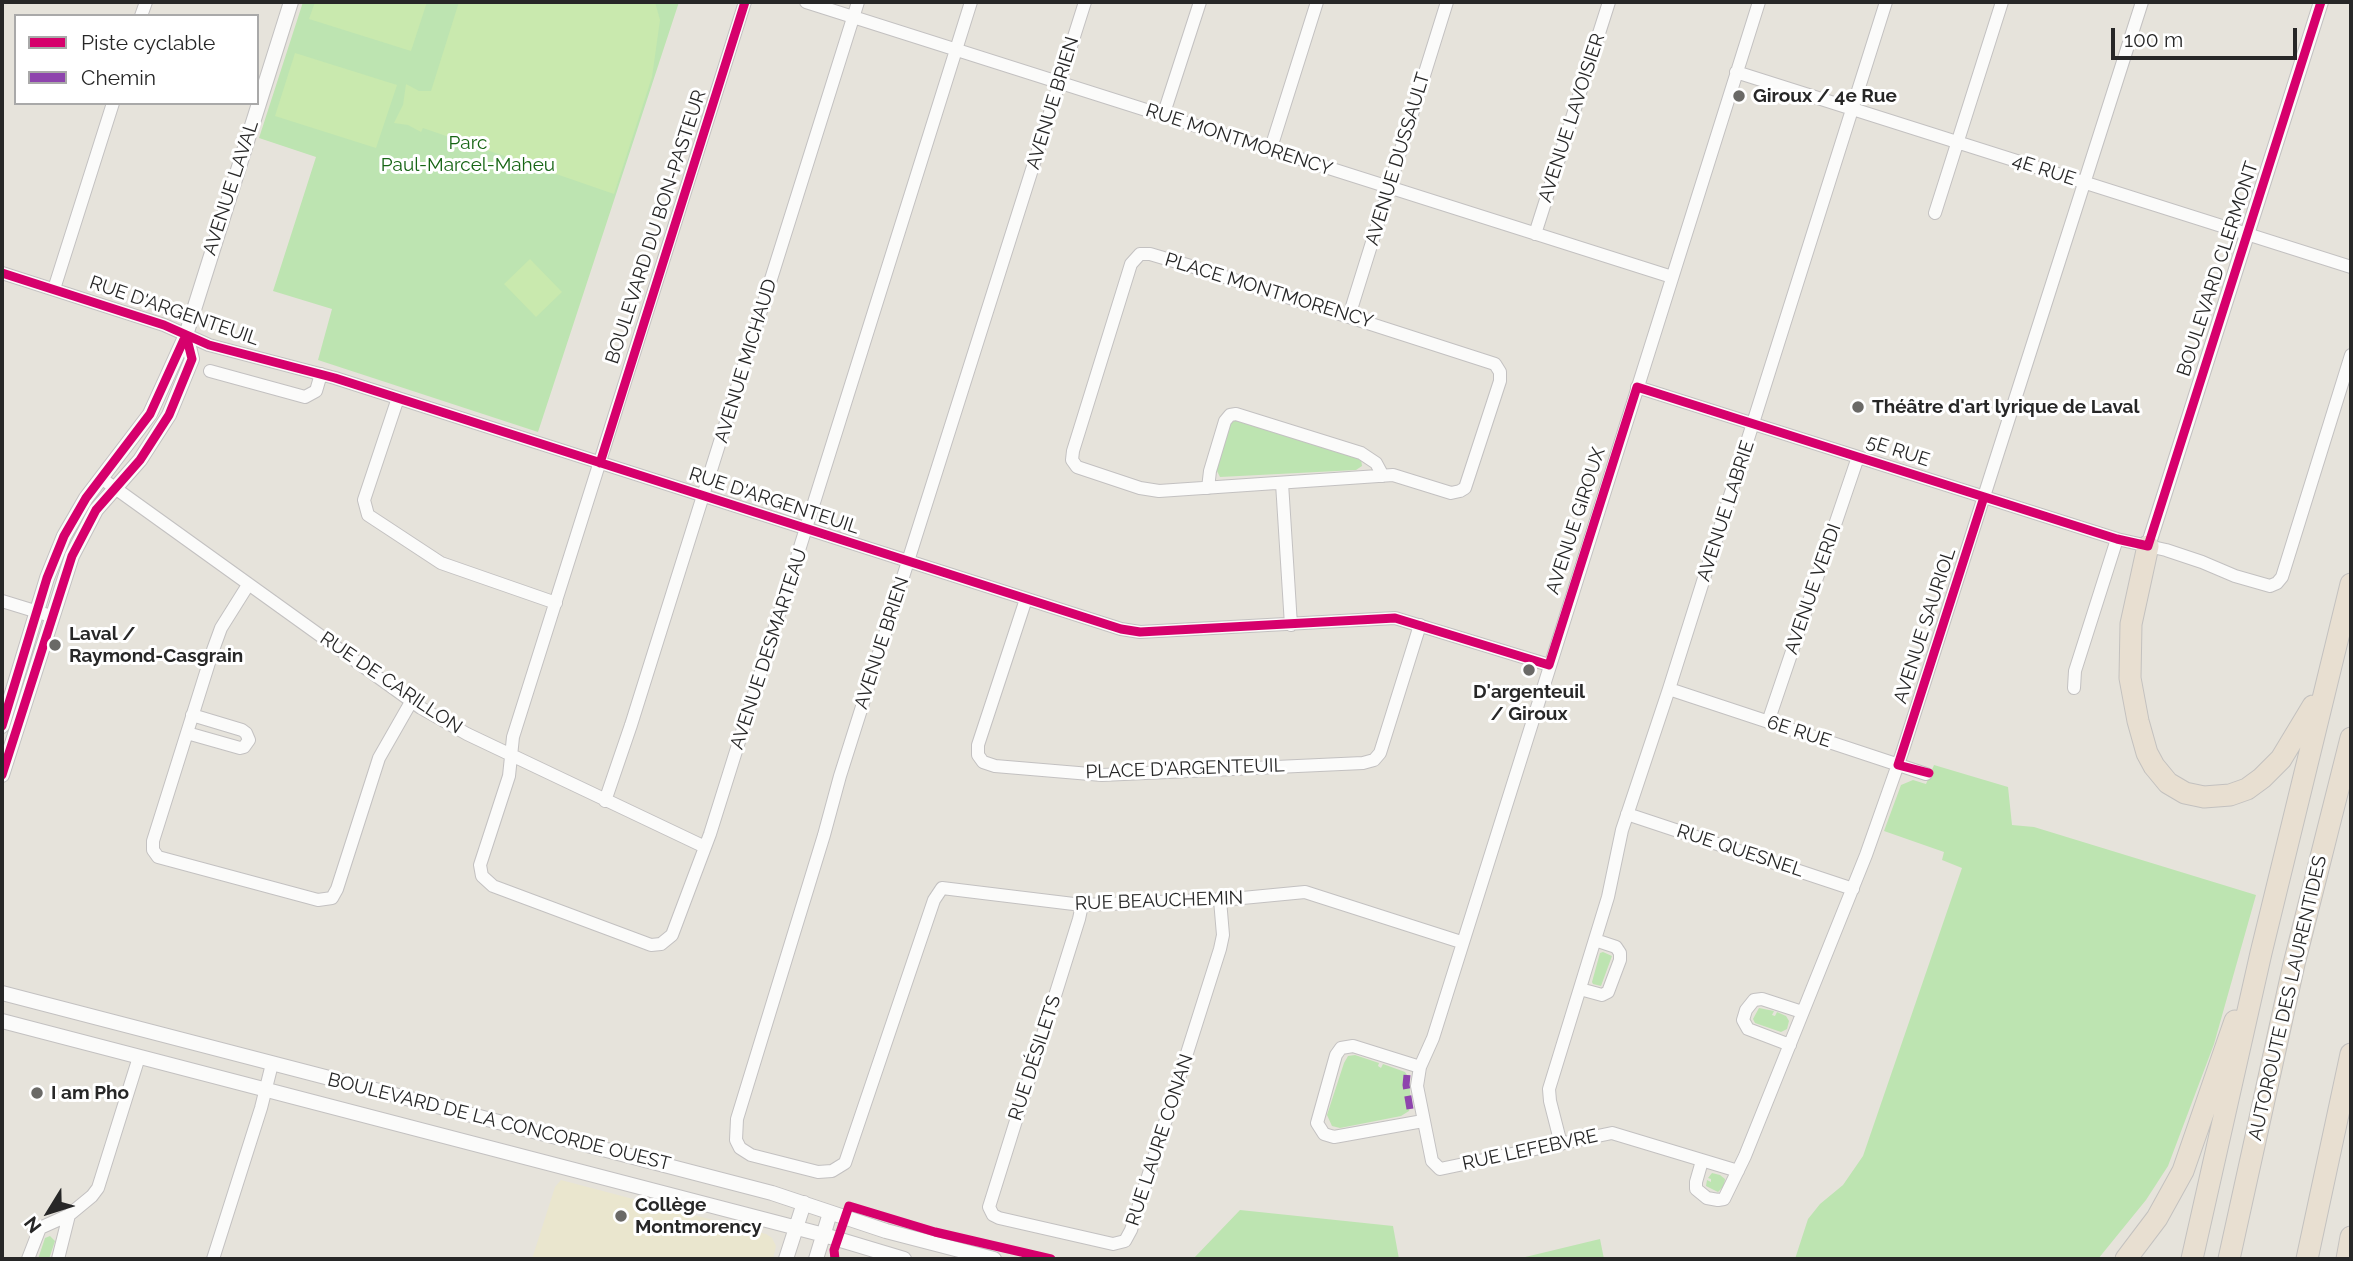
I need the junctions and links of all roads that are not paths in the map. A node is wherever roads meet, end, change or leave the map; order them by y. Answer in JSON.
{"nodes":[{"id":1,"x":291,"y":2,"type":"edge"},
{"id":2,"x":745,"y":2,"type":"edge"},
{"id":3,"x":806,"y":2,"type":"edge"},
{"id":4,"x":858,"y":2,"type":"edge"},
{"id":5,"x":971,"y":2,"type":"edge"},
{"id":6,"x":1084,"y":2,"type":"edge"},
{"id":7,"x":1200,"y":2,"type":"edge"},
{"id":8,"x":1317,"y":2,"type":"edge"},
{"id":9,"x":1447,"y":2,"type":"edge"},
{"id":10,"x":1609,"y":2,"type":"edge"},
{"id":11,"x":1759,"y":2,"type":"edge"},
{"id":12,"x":1886,"y":2,"type":"edge"},
{"id":13,"x":2002,"y":2,"type":"edge"},
{"id":14,"x":2143,"y":2,"type":"edge"},
{"id":15,"x":2321,"y":2,"type":"edge"},
{"id":16,"x":853,"y":17,"type":"junction"},
{"id":17,"x":956,"y":50,"type":"junction"},
{"id":18,"x":1737,"y":72,"type":"junction"},
{"id":19,"x":1059,"y":83,"type":"junction"},
{"id":20,"x":259,"y":103,"type":"edge"},
{"id":21,"x":112,"y":105,"type":"edge"},
{"id":22,"x":259,"y":105,"type":"edge"},
{"id":23,"x":1852,"y":109,"type":"junction"},
{"id":24,"x":1163,"y":116,"type":"junction"},
{"id":25,"x":1958,"y":142,"type":"junction"},
{"id":26,"x":1270,"y":150,"type":"junction"},
{"id":27,"x":2086,"y":183,"type":"junction"},
{"id":28,"x":1388,"y":188,"type":"junction"},
{"id":29,"x":1935,"y":213,"type":"dead end"},
{"id":30,"x":1535,"y":234,"type":"junction"},
{"id":31,"x":2248,"y":234,"type":"junction"},
{"id":32,"x":2351,"y":267,"type":"edge"},
{"id":33,"x":2,"y":273,"type":"edge"},
{"id":34,"x":1672,"y":277,"type":"junction"},
{"id":35,"x":54,"y":289,"type":"junction"},
{"id":36,"x":1349,"y":316,"type":"junction"},
{"id":37,"x":186,"y":335,"type":"junction"},
{"id":38,"x":2351,"y":355,"type":"edge"},
{"id":39,"x":210,"y":371,"type":"dead end"},
{"id":40,"x":321,"y":374,"type":"junction"},
{"id":41,"x":1637,"y":387,"type":"junction"},
{"id":42,"x":398,"y":398,"type":"junction"},
{"id":43,"x":1754,"y":424,"type":"junction"},
{"id":44,"x":1858,"y":457,"type":"junction"},
{"id":45,"x":600,"y":463,"type":"junction"},
{"id":46,"x":1383,"y":475,"type":"junction"},
{"id":47,"x":101,"y":478,"type":"junction"},
{"id":48,"x":1282,"y":483,"type":"junction"},
{"id":49,"x":113,"y":488,"type":"junction"},
{"id":50,"x":1208,"y":488,"type":"junction"},
{"id":51,"x":703,"y":497,"type":"junction"},
{"id":52,"x":1984,"y":497,"type":"junction"},
{"id":53,"x":806,"y":530,"type":"junction"},
{"id":54,"x":2117,"y":539,"type":"junction"},
{"id":55,"x":2148,"y":546,"type":"junction"},
{"id":56,"x":908,"y":562,"type":"junction"},
{"id":57,"x":2351,"y":584,"type":"edge"},
{"id":58,"x":248,"y":585,"type":"junction"},
{"id":59,"x":1026,"y":599,"type":"junction"},
{"id":60,"x":2,"y":601,"type":"edge"},
{"id":61,"x":556,"y":604,"type":"junction"},
{"id":62,"x":37,"y":612,"type":"junction"},
{"id":63,"x":51,"y":616,"type":"junction"},
{"id":64,"x":1291,"y":625,"type":"junction"},
{"id":65,"x":1420,"y":625,"type":"junction"},
{"id":66,"x":1549,"y":665,"type":"junction"},
{"id":67,"x":2325,"y":686,"type":"junction"},
{"id":68,"x":2074,"y":688,"type":"dead end"},
{"id":69,"x":1669,"y":689,"type":"junction"},
{"id":70,"x":411,"y":702,"type":"junction"},
{"id":71,"x":192,"y":715,"type":"junction"},
{"id":72,"x":1768,"y":722,"type":"junction"},
{"id":73,"x":2,"y":726,"type":"edge"},
{"id":74,"x":187,"y":733,"type":"junction"},
{"id":75,"x":2351,"y":738,"type":"edge"},
{"id":76,"x":511,"y":755,"type":"junction"},
{"id":77,"x":1898,"y":765,"type":"junction"},
{"id":78,"x":1926,"y":774,"type":"dead end"},
{"id":79,"x":2,"y":775,"type":"edge"},
{"id":80,"x":606,"y":800,"type":"junction"},
{"id":81,"x":1627,"y":814,"type":"junction"},
{"id":82,"x":705,"y":847,"type":"junction"},
{"id":83,"x":1853,"y":888,"type":"junction"},
{"id":84,"x":1220,"y":900,"type":"junction"},
{"id":85,"x":1082,"y":905,"type":"junction"},
{"id":86,"x":1595,"y":940,"type":"junction"},
{"id":87,"x":1461,"y":942,"type":"junction"},
{"id":88,"x":2261,"y":954,"type":"junction"},
{"id":89,"x":1580,"y":989,"type":"junction"},
{"id":90,"x":2,"y":993,"type":"edge"},
{"id":91,"x":1802,"y":1012,"type":"junction"},
{"id":92,"x":2,"y":1021,"type":"edge"},
{"id":93,"x":1790,"y":1045,"type":"junction"},
{"id":94,"x":2351,"y":1054,"type":"edge"},
{"id":95,"x":139,"y":1058,"type":"junction"},
{"id":96,"x":272,"y":1064,"type":"junction"},
{"id":97,"x":1420,"y":1068,"type":"junction"},
{"id":98,"x":265,"y":1090,"type":"junction"},
{"id":99,"x":1423,"y":1121,"type":"junction"},
{"id":100,"x":1561,"y":1144,"type":"junction"},
{"id":101,"x":1702,"y":1161,"type":"junction"},
{"id":102,"x":1437,"y":1167,"type":"joint"},
{"id":103,"x":838,"y":1169,"type":"joint"},
{"id":104,"x":1738,"y":1171,"type":"junction"},
{"id":105,"x":804,"y":1203,"type":"junction"},
{"id":106,"x":990,"y":1210,"type":"joint"},
{"id":107,"x":830,"y":1213,"type":"junction"},
{"id":108,"x":69,"y":1215,"type":"junction"},
{"id":109,"x":795,"y":1229,"type":"junction"},
{"id":110,"x":824,"y":1236,"type":"junction"},
{"id":111,"x":28,"y":1259,"type":"edge"},
{"id":112,"x":58,"y":1259,"type":"edge"},
{"id":113,"x":213,"y":1259,"type":"edge"},
{"id":114,"x":786,"y":1259,"type":"edge"},
{"id":115,"x":816,"y":1259,"type":"edge"},
{"id":116,"x":904,"y":1259,"type":"edge"},
{"id":117,"x":995,"y":1259,"type":"edge"},
{"id":118,"x":2126,"y":1259,"type":"edge"},
{"id":119,"x":2192,"y":1259,"type":"edge"},
{"id":120,"x":2229,"y":1259,"type":"edge"},
{"id":121,"x":2307,"y":1259,"type":"edge"}],
"edges":[{"from":1,"to":20,"type":"street","name":"AVENUE LAVAL"},
{"from":2,"to":45,"type":"street","name":"BOULEVARD DU BON-PASTEUR"},
{"from":3,"to":16,"type":"street","name":"RUE MONTMORENCY"},
{"from":4,"to":16,"type":"street","name":"AVENUE MICHAUD"},
{"from":5,"to":17,"type":"street","name":"AVENUE DESMARTEAU"},
{"from":6,"to":19,"type":"street","name":"AVENUE BRIEN"},
{"from":7,"to":24,"type":"street"},
{"from":8,"to":26,"type":"street"},
{"from":9,"to":28,"type":"street","name":"AVENUE DUSSAULT"},
{"from":10,"to":30,"type":"street","name":"AVENUE LAVOISIER"},
{"from":11,"to":18,"type":"street","name":"AVENUE GIROUX"},
{"from":12,"to":23,"type":"street","name":"AVENUE LABRIE"},
{"from":13,"to":25,"type":"street"},
{"from":14,"to":27,"type":"street","name":"AVENUE SAURIOL"},
{"from":15,"to":31,"type":"street","name":"BOULEVARD CLERMONT"},
{"from":16,"to":17,"type":"street","name":"RUE MONTMORENCY"},
{"from":16,"to":51,"type":"street","name":"AVENUE MICHAUD"},
{"from":17,"to":19,"type":"street","name":"RUE MONTMORENCY"},
{"from":17,"to":53,"type":"street","name":"AVENUE DESMARTEAU"},
{"from":18,"to":23,"type":"street","name":"4E RUE"},
{"from":18,"to":34,"type":"street","name":"AVENUE GIROUX"},
{"from":19,"to":24,"type":"street","name":"RUE MONTMORENCY"},
{"from":19,"to":56,"type":"street","name":"AVENUE BRIEN"},
{"from":21,"to":35,"type":"street"},
{"from":22,"to":37,"type":"street","name":"AVENUE LAVAL"},
{"from":23,"to":25,"type":"street","name":"4E RUE"},
{"from":23,"to":43,"type":"street","name":"AVENUE LABRIE"},
{"from":24,"to":26,"type":"street","name":"RUE MONTMORENCY"},
{"from":25,"to":27,"type":"street","name":"4E RUE"},
{"from":25,"to":29,"type":"street"},
{"from":26,"to":28,"type":"street","name":"RUE MONTMORENCY"},
{"from":27,"to":31,"type":"street","name":"4E RUE"},
{"from":27,"to":52,"type":"street","name":"AVENUE SAURIOL"},
{"from":28,"to":30,"type":"street","name":"RUE MONTMORENCY"},
{"from":28,"to":36,"type":"street","name":"AVENUE DUSSAULT"},
{"from":30,"to":34,"type":"street","name":"RUE MONTMORENCY"},
{"from":31,"to":32,"type":"street","name":"4E RUE"},
{"from":31,"to":55,"type":"street","name":"BOULEVARD CLERMONT"},
{"from":33,"to":35,"type":"street","name":"RUE D'ARGENTEUIL"},
{"from":34,"to":41,"type":"street","name":"AVENUE GIROUX"},
{"from":35,"to":37,"type":"street","name":"RUE D'ARGENTEUIL"},
{"from":36,"to":46,"type":"street","name":"PLACE MONTMORENCY"},
{"from":36,"to":50,"type":"street","name":"PLACE MONTMORENCY"},
{"from":37,"to":40,"type":"street","name":"RUE D'ARGENTEUIL"},
{"from":37,"to":47,"type":"street"},
{"from":37,"to":49,"type":"street"},
{"from":38,"to":55,"type":"street","name":"5E RUE"},
{"from":39,"to":40,"type":"street"},
{"from":40,"to":42,"type":"street","name":"RUE D'ARGENTEUIL"},
{"from":41,"to":43,"type":"street","name":"5E RUE"},
{"from":41,"to":66,"type":"street","name":"AVENUE GIROUX"},
{"from":42,"to":45,"type":"street","name":"RUE D'ARGENTEUIL"},
{"from":42,"to":61,"type":"street"},
{"from":43,"to":44,"type":"street","name":"5E RUE"},
{"from":43,"to":69,"type":"street","name":"AVENUE LABRIE"},
{"from":44,"to":52,"type":"street","name":"5E RUE"},
{"from":44,"to":72,"type":"street","name":"AVENUE VERDI"},
{"from":45,"to":51,"type":"street","name":"RUE D'ARGENTEUIL"},
{"from":45,"to":61,"type":"street","name":"BOULEVARD DU BON-PASTEUR"},
{"from":46,"to":48,"type":"street","name":"PLACE MONTMORENCY"},
{"from":46,"to":50,"type":"street"},
{"from":47,"to":49,"type":"street","name":"RUE DE CARILLON"},
{"from":47,"to":62,"type":"street"},
{"from":48,"to":50,"type":"street","name":"PLACE MONTMORENCY"},
{"from":48,"to":64,"type":"street"},
{"from":49,"to":58,"type":"street","name":"RUE DE CARILLON"},
{"from":49,"to":63,"type":"street"},
{"from":51,"to":53,"type":"street","name":"RUE D'ARGENTEUIL"},
{"from":51,"to":80,"type":"street","name":"AVENUE MICHAUD"},
{"from":52,"to":54,"type":"street","name":"5E RUE"},
{"from":52,"to":77,"type":"street","name":"AVENUE SAURIOL"},
{"from":53,"to":56,"type":"street","name":"RUE D'ARGENTEUIL"},
{"from":53,"to":82,"type":"street","name":"AVENUE DESMARTEAU"},
{"from":54,"to":55,"type":"street","name":"5E RUE"},
{"from":54,"to":68,"type":"street"},
{"from":55,"to":67,"type":"highway"},
{"from":56,"to":59,"type":"street","name":"RUE D'ARGENTEUIL"},
{"from":56,"to":103,"type":"street","name":"AVENUE BRIEN"},
{"from":57,"to":67,"type":"highway"},
{"from":58,"to":70,"type":"street","name":"RUE DE CARILLON"},
{"from":58,"to":71,"type":"street"},
{"from":59,"to":64,"type":"street","name":"RUE D'ARGENTEUIL"},
{"from":59,"to":65,"type":"street","name":"PLACE D'ARGENTEUIL"},
{"from":60,"to":62,"type":"street"},
{"from":61,"to":76,"type":"street","name":"BOULEVARD DU BON-PASTEUR"},
{"from":62,"to":63,"type":"street"},
{"from":62,"to":73,"type":"street"},
{"from":63,"to":79,"type":"street"},
{"from":64,"to":65,"type":"street","name":"RUE D'ARGENTEUIL"},
{"from":65,"to":66,"type":"street","name":"RUE D'ARGENTEUIL"},
{"from":66,"to":87,"type":"street","name":"AVENUE GIROUX"},
{"from":67,"to":88,"type":"highway"},
{"from":69,"to":72,"type":"street","name":"6E RUE"},
{"from":69,"to":81,"type":"street","name":"AVENUE LABRIE"},
{"from":70,"to":74,"type":"street"},
{"from":70,"to":76,"type":"street","name":"RUE DE CARILLON"},
{"from":71,"to":74,"type":"street"},
{"from":71,"to":74,"type":"street"},
{"from":72,"to":77,"type":"street","name":"6E RUE"},
{"from":75,"to":120,"type":"highway","name":"AUTOROUTE DES LAURENTIDES"},
{"from":76,"to":80,"type":"street","name":"RUE DE CARILLON"},
{"from":76,"to":82,"type":"street","name":"AVENUE DESMARTEAU"},
{"from":77,"to":78,"type":"street","name":"6E RUE"},
{"from":77,"to":83,"type":"street"},
{"from":80,"to":82,"type":"street","name":"RUE DE CARILLON"},
{"from":81,"to":83,"type":"street","name":"RUE QUESNEL"},
{"from":81,"to":86,"type":"street","name":"AVENUE LABRIE"},
{"from":83,"to":91,"type":"street"},
{"from":84,"to":85,"type":"street","name":"RUE BEAUCHEMIN"},
{"from":84,"to":87,"type":"street","name":"RUE BEAUCHEMIN"},
{"from":84,"to":106,"type":"street","name":"RUE LAURE CONAN"},
{"from":85,"to":103,"type":"street","name":"RUE BEAUCHEMIN"},
{"from":85,"to":106,"type":"street","name":"RUE DÉSILETS"},
{"from":86,"to":89,"type":"street","name":"AVENUE LABRIE"},
{"from":86,"to":89,"type":"street"},
{"from":87,"to":97,"type":"street","name":"AVENUE GIROUX"},
{"from":88,"to":118,"type":"highway"},
{"from":88,"to":119,"type":"highway"},
{"from":89,"to":100,"type":"street","name":"AVENUE LABRIE"},
{"from":90,"to":96,"type":"street","name":"BOULEVARD DE LA CONCORDE OUEST"},
{"from":91,"to":93,"type":"street"},
{"from":91,"to":93,"type":"street"},
{"from":92,"to":95,"type":"street","name":"BOULEVARD DE LA CONCORDE OUEST"},
{"from":93,"to":104,"type":"street"},
{"from":94,"to":121,"type":"highway"},
{"from":95,"to":98,"type":"street","name":"BOULEVARD DE LA CONCORDE OUEST"},
{"from":95,"to":108,"type":"street"},
{"from":96,"to":98,"type":"street"},
{"from":96,"to":105,"type":"street","name":"BOULEVARD DE LA CONCORDE OUEST"},
{"from":97,"to":99,"type":"street","name":"AVENUE GIROUX"},
{"from":97,"to":99,"type":"street"},
{"from":98,"to":109,"type":"street","name":"BOULEVARD DE LA CONCORDE OUEST"},
{"from":98,"to":113,"type":"street"},
{"from":99,"to":102,"type":"street","name":"AVENUE GIROUX"},
{"from":100,"to":101,"type":"street","name":"RUE LEFEBVRE"},
{"from":100,"to":102,"type":"street","name":"RUE LEFEBVRE"},
{"from":101,"to":104,"type":"street","name":"RUE LEFEBVRE"},
{"from":101,"to":104,"type":"street"},
{"from":105,"to":107,"type":"street","name":"BOULEVARD DE LA CONCORDE OUEST"},
{"from":105,"to":109,"type":"street"},
{"from":107,"to":110,"type":"street"},
{"from":107,"to":117,"type":"street","name":"BOULEVARD DE LA CONCORDE OUEST"},
{"from":108,"to":111,"type":"street"},
{"from":108,"to":112,"type":"street"},
{"from":109,"to":110,"type":"street","name":"BOULEVARD DE LA CONCORDE OUEST"},
{"from":109,"to":114,"type":"street"},
{"from":110,"to":115,"type":"street"},
{"from":110,"to":116,"type":"street","name":"BOULEVARD DE LA CONCORDE OUEST"}]}
